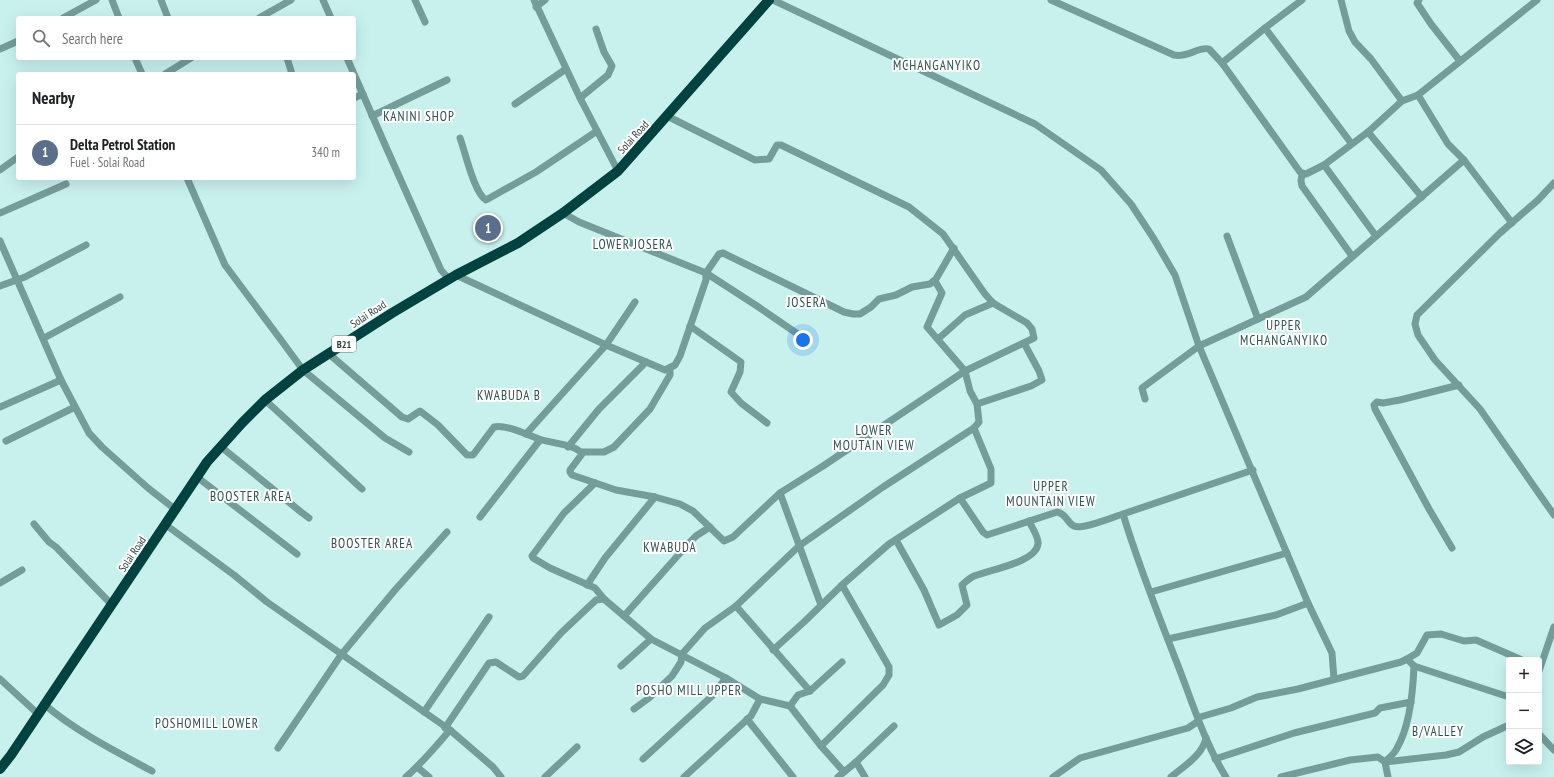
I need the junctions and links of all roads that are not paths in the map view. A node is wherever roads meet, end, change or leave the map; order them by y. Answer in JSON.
{"nodes":[{"id":1,"x":96,"y":0,"type":"edge"},
{"id":2,"x":112,"y":0,"type":"edge"},
{"id":3,"x":161,"y":0,"type":"edge"},
{"id":4,"x":290,"y":0,"type":"edge"},
{"id":5,"x":323,"y":0,"type":"edge"},
{"id":6,"x":415,"y":0,"type":"edge"},
{"id":7,"x":545,"y":0,"type":"edge"},
{"id":8,"x":769,"y":0,"type":"edge"},
{"id":9,"x":773,"y":0,"type":"edge"},
{"id":10,"x":1051,"y":0,"type":"edge"},
{"id":11,"x":1302,"y":0,"type":"edge"},
{"id":12,"x":1341,"y":0,"type":"edge"},
{"id":13,"x":1538,"y":0,"type":"edge"},
{"id":14,"x":1417,"y":1,"type":"edge"},
{"id":15,"x":535,"y":3,"type":"edge"},
{"id":16,"x":271,"y":15,"type":"edge"},
{"id":17,"x":67,"y":16,"type":"edge"},
{"id":18,"x":118,"y":16,"type":"edge"},
{"id":19,"x":167,"y":16,"type":"edge"},
{"id":20,"x":329,"y":16,"type":"edge"},
{"id":21,"x":425,"y":22,"type":"dead end"},
{"id":22,"x":1265,"y":28,"type":"junction"},
{"id":23,"x":596,"y":29,"type":"dead end"},
{"id":24,"x":16,"y":42,"type":"edge"},
{"id":25,"x":0,"y":49,"type":"edge"},
{"id":26,"x":136,"y":60,"type":"edge"},
{"id":27,"x":186,"y":60,"type":"edge"},
{"id":28,"x":287,"y":60,"type":"edge"},
{"id":29,"x":348,"y":60,"type":"edge"},
{"id":30,"x":1460,"y":61,"type":"junction"},
{"id":31,"x":1222,"y":63,"type":"junction"},
{"id":32,"x":566,"y":69,"type":"junction"},
{"id":33,"x":141,"y":72,"type":"edge"},
{"id":34,"x":168,"y":72,"type":"edge"},
{"id":35,"x":291,"y":72,"type":"edge"},
{"id":36,"x":353,"y":72,"type":"edge"},
{"id":37,"x":356,"y":78,"type":"edge"},
{"id":38,"x":447,"y":80,"type":"dead end"},
{"id":39,"x":363,"y":94,"type":"junction"},
{"id":40,"x":1418,"y":95,"type":"junction"},
{"id":41,"x":356,"y":97,"type":"edge"},
{"id":42,"x":580,"y":98,"type":"junction"},
{"id":43,"x":1402,"y":101,"type":"junction"},
{"id":44,"x":515,"y":104,"type":"dead end"},
{"id":45,"x":372,"y":116,"type":"junction"},
{"id":46,"x":667,"y":116,"type":"junction"},
{"id":47,"x":597,"y":130,"type":"junction"},
{"id":48,"x":1368,"y":132,"type":"junction"},
{"id":49,"x":460,"y":138,"type":"dead end"},
{"id":50,"x":1351,"y":143,"type":"junction"},
{"id":51,"x":16,"y":158,"type":"edge"},
{"id":52,"x":1464,"y":160,"type":"junction"},
{"id":53,"x":1324,"y":165,"type":"junction"},
{"id":54,"x":0,"y":170,"type":"edge"},
{"id":55,"x":618,"y":171,"type":"junction"},
{"id":56,"x":1302,"y":174,"type":"junction"},
{"id":57,"x":188,"y":180,"type":"edge"},
{"id":58,"x":1554,"y":183,"type":"edge"},
{"id":59,"x":66,"y":184,"type":"dead end"},
{"id":60,"x":1422,"y":197,"type":"junction"},
{"id":61,"x":0,"y":213,"type":"edge"},
{"id":62,"x":563,"y":213,"type":"junction"},
{"id":63,"x":1512,"y":223,"type":"junction"},
{"id":64,"x":1227,"y":236,"type":"dead end"},
{"id":65,"x":1376,"y":236,"type":"junction"},
{"id":66,"x":0,"y":241,"type":"edge"},
{"id":67,"x":86,"y":245,"type":"dead end"},
{"id":68,"x":954,"y":248,"type":"junction"},
{"id":69,"x":1352,"y":256,"type":"junction"},
{"id":70,"x":706,"y":274,"type":"junction"},
{"id":71,"x":453,"y":277,"type":"junction"},
{"id":72,"x":17,"y":280,"type":"junction"},
{"id":73,"x":935,"y":281,"type":"junction"},
{"id":74,"x":0,"y":286,"type":"edge"},
{"id":75,"x":120,"y":297,"type":"dead end"},
{"id":76,"x":635,"y":302,"type":"dead end"},
{"id":77,"x":993,"y":303,"type":"junction"},
{"id":78,"x":1258,"y":319,"type":"junction"},
{"id":79,"x":690,"y":326,"type":"junction"},
{"id":80,"x":44,"y":338,"type":"junction"},
{"id":81,"x":805,"y":339,"type":"dead end"},
{"id":82,"x":938,"y":340,"type":"junction"},
{"id":83,"x":1024,"y":343,"type":"junction"},
{"id":84,"x":606,"y":344,"type":"junction"},
{"id":85,"x":1199,"y":346,"type":"junction"},
{"id":86,"x":329,"y":354,"type":"junction"},
{"id":87,"x":646,"y":362,"type":"junction"},
{"id":88,"x":670,"y":369,"type":"junction"},
{"id":89,"x":303,"y":370,"type":"junction"},
{"id":90,"x":965,"y":371,"type":"junction"},
{"id":91,"x":61,"y":380,"type":"junction"},
{"id":92,"x":1459,"y":385,"type":"junction"},
{"id":93,"x":1145,"y":399,"type":"dead end"},
{"id":94,"x":265,"y":400,"type":"junction"},
{"id":95,"x":977,"y":404,"type":"junction"},
{"id":96,"x":0,"y":407,"type":"edge"},
{"id":97,"x":75,"y":407,"type":"junction"},
{"id":98,"x":767,"y":423,"type":"dead end"},
{"id":99,"x":974,"y":428,"type":"junction"},
{"id":100,"x":526,"y":434,"type":"junction"},
{"id":101,"x":6,"y":440,"type":"dead end"},
{"id":102,"x":540,"y":440,"type":"junction"},
{"id":103,"x":220,"y":446,"type":"junction"},
{"id":104,"x":568,"y":447,"type":"junction"},
{"id":105,"x":409,"y":452,"type":"dead end"},
{"id":106,"x":582,"y":452,"type":"junction"},
{"id":107,"x":1252,"y":470,"type":"junction"},
{"id":108,"x":198,"y":477,"type":"junction"},
{"id":109,"x":595,"y":483,"type":"junction"},
{"id":110,"x":362,"y":489,"type":"dead end"},
{"id":111,"x":780,"y":493,"type":"junction"},
{"id":112,"x":655,"y":498,"type":"junction"},
{"id":113,"x":960,"y":498,"type":"junction"},
{"id":114,"x":176,"y":510,"type":"junction"},
{"id":115,"x":1123,"y":514,"type":"junction"},
{"id":116,"x":1554,"y":515,"type":"edge"},
{"id":117,"x":480,"y":517,"type":"dead end"},
{"id":118,"x":309,"y":518,"type":"dead end"},
{"id":119,"x":1029,"y":521,"type":"junction"},
{"id":120,"x":34,"y":524,"type":"dead end"},
{"id":121,"x":166,"y":525,"type":"junction"},
{"id":122,"x":710,"y":527,"type":"junction"},
{"id":123,"x":447,"y":532,"type":"dead end"},
{"id":124,"x":896,"y":540,"type":"junction"},
{"id":125,"x":798,"y":546,"type":"junction"},
{"id":126,"x":1452,"y":548,"type":"dead end"},
{"id":127,"x":1287,"y":553,"type":"junction"},
{"id":128,"x":297,"y":554,"type":"dead end"},
{"id":129,"x":22,"y":570,"type":"dead end"},
{"id":130,"x":0,"y":583,"type":"edge"},
{"id":131,"x":588,"y":585,"type":"junction"},
{"id":132,"x":842,"y":585,"type":"junction"},
{"id":133,"x":1151,"y":592,"type":"junction"},
{"id":134,"x":604,"y":599,"type":"junction"},
{"id":135,"x":1308,"y":603,"type":"junction"},
{"id":136,"x":821,"y":605,"type":"junction"},
{"id":137,"x":112,"y":606,"type":"junction"},
{"id":138,"x":736,"y":606,"type":"junction"},
{"id":139,"x":624,"y":616,"type":"junction"},
{"id":140,"x":489,"y":617,"type":"dead end"},
{"id":141,"x":1554,"y":627,"type":"edge"},
{"id":142,"x":651,"y":639,"type":"junction"},
{"id":143,"x":1168,"y":639,"type":"junction"},
{"id":144,"x":773,"y":650,"type":"junction"},
{"id":145,"x":682,"y":654,"type":"junction"},
{"id":146,"x":342,"y":655,"type":"junction"},
{"id":147,"x":1515,"y":657,"type":"edge"},
{"id":148,"x":1408,"y":659,"type":"junction"},
{"id":149,"x":1542,"y":660,"type":"edge"},
{"id":150,"x":842,"y":662,"type":"dead end"},
{"id":151,"x":621,"y":666,"type":"dead end"},
{"id":152,"x":1414,"y":666,"type":"junction"},
{"id":153,"x":726,"y":678,"type":"junction"},
{"id":154,"x":0,"y":679,"type":"edge"},
{"id":155,"x":1334,"y":679,"type":"junction"},
{"id":156,"x":810,"y":691,"type":"junction"},
{"id":157,"x":1506,"y":696,"type":"edge"},
{"id":158,"x":760,"y":699,"type":"junction"},
{"id":159,"x":1411,"y":702,"type":"junction"},
{"id":160,"x":45,"y":705,"type":"junction"},
{"id":161,"x":790,"y":706,"type":"junction"},
{"id":162,"x":634,"y":709,"type":"dead end"},
{"id":163,"x":424,"y":712,"type":"junction"},
{"id":164,"x":38,"y":714,"type":"junction"},
{"id":165,"x":747,"y":719,"type":"junction"},
{"id":166,"x":1199,"y":720,"type":"junction"},
{"id":167,"x":894,"y":726,"type":"dead end"},
{"id":168,"x":1506,"y":726,"type":"edge"},
{"id":169,"x":448,"y":729,"type":"junction"},
{"id":170,"x":1542,"y":737,"type":"edge"},
{"id":171,"x":1206,"y":738,"type":"junction"},
{"id":172,"x":822,"y":746,"type":"junction"},
{"id":173,"x":577,"y":747,"type":"dead end"},
{"id":174,"x":278,"y":748,"type":"dead end"},
{"id":175,"x":1554,"y":750,"type":"edge"},
{"id":176,"x":643,"y":759,"type":"dead end"},
{"id":177,"x":1215,"y":759,"type":"junction"},
{"id":178,"x":856,"y":762,"type":"junction"},
{"id":179,"x":1385,"y":762,"type":"junction"},
{"id":180,"x":417,"y":767,"type":"junction"},
{"id":181,"x":0,"y":769,"type":"edge"},
{"id":182,"x":152,"y":771,"type":"dead end"},
{"id":183,"x":844,"y":772,"type":"junction"},
{"id":184,"x":406,"y":777,"type":"edge"},
{"id":185,"x":429,"y":777,"type":"edge"},
{"id":186,"x":501,"y":777,"type":"edge"},
{"id":187,"x":545,"y":777,"type":"edge"},
{"id":188,"x":684,"y":777,"type":"edge"},
{"id":189,"x":792,"y":777,"type":"edge"},
{"id":190,"x":838,"y":777,"type":"edge"},
{"id":191,"x":865,"y":777,"type":"edge"},
{"id":192,"x":1053,"y":777,"type":"edge"},
{"id":193,"x":1171,"y":777,"type":"edge"},
{"id":194,"x":1226,"y":777,"type":"edge"},
{"id":195,"x":1282,"y":777,"type":"edge"},
{"id":196,"x":1388,"y":777,"type":"edge"}],
"edges":[{"from":1,"to":17,"type":"street"},
{"from":2,"to":18,"type":"street"},
{"from":3,"to":19,"type":"street"},
{"from":4,"to":16,"type":"street"},
{"from":5,"to":20,"type":"street"},
{"from":6,"to":21,"type":"street"},
{"from":7,"to":15,"type":"street"},
{"from":8,"to":46,"type":"highway","name":"Solai Road","number":"B21"},
{"from":9,"to":85,"type":"street"},
{"from":10,"to":31,"type":"street"},
{"from":11,"to":22,"type":"street"},
{"from":12,"to":43,"type":"street"},
{"from":13,"to":30,"type":"street"},
{"from":14,"to":30,"type":"street"},
{"from":15,"to":32,"type":"street"},
{"from":22,"to":31,"type":"street"},
{"from":22,"to":50,"type":"street"},
{"from":23,"to":42,"type":"street"},
{"from":24,"to":25,"type":"street"},
{"from":26,"to":33,"type":"street"},
{"from":27,"to":34,"type":"street"},
{"from":28,"to":35,"type":"street"},
{"from":29,"to":36,"type":"street"},
{"from":30,"to":40,"type":"street"},
{"from":31,"to":56,"type":"street"},
{"from":32,"to":42,"type":"street"},
{"from":32,"to":44,"type":"street"},
{"from":37,"to":39,"type":"street"},
{"from":38,"to":45,"type":"street"},
{"from":39,"to":41,"type":"street"},
{"from":39,"to":45,"type":"street"},
{"from":40,"to":43,"type":"street"},
{"from":40,"to":52,"type":"street"},
{"from":42,"to":47,"type":"street"},
{"from":43,"to":48,"type":"street"},
{"from":45,"to":71,"type":"street"},
{"from":46,"to":55,"type":"highway","name":"Solai Road","number":"B21"},
{"from":46,"to":68,"type":"street"},
{"from":47,"to":49,"type":"street"},
{"from":47,"to":55,"type":"street"},
{"from":48,"to":50,"type":"street"},
{"from":48,"to":60,"type":"street"},
{"from":50,"to":53,"type":"street"},
{"from":51,"to":54,"type":"street"},
{"from":52,"to":60,"type":"street"},
{"from":52,"to":63,"type":"street"},
{"from":53,"to":56,"type":"street"},
{"from":53,"to":65,"type":"street"},
{"from":55,"to":62,"type":"highway","name":"Solai Road","number":"B21"},
{"from":56,"to":69,"type":"street"},
{"from":57,"to":89,"type":"street"},
{"from":58,"to":63,"type":"street"},
{"from":59,"to":61,"type":"street"},
{"from":60,"to":65,"type":"street"},
{"from":62,"to":70,"type":"street"},
{"from":62,"to":71,"type":"highway","name":"Solai Road","number":"B21"},
{"from":63,"to":92,"type":"street"},
{"from":64,"to":78,"type":"street"},
{"from":65,"to":69,"type":"street"},
{"from":66,"to":72,"type":"street"},
{"from":67,"to":72,"type":"street"},
{"from":68,"to":73,"type":"street"},
{"from":68,"to":77,"type":"street"},
{"from":69,"to":78,"type":"street"},
{"from":70,"to":73,"type":"street"},
{"from":70,"to":79,"type":"street"},
{"from":70,"to":81,"type":"street"},
{"from":71,"to":84,"type":"street"},
{"from":71,"to":86,"type":"highway","name":"Solai Road","number":"B21"},
{"from":72,"to":74,"type":"street"},
{"from":72,"to":80,"type":"street"},
{"from":73,"to":82,"type":"street"},
{"from":75,"to":80,"type":"street"},
{"from":76,"to":84,"type":"street"},
{"from":77,"to":82,"type":"street"},
{"from":77,"to":83,"type":"street"},
{"from":78,"to":85,"type":"street"},
{"from":79,"to":88,"type":"street"},
{"from":79,"to":98,"type":"street"},
{"from":80,"to":91,"type":"street"},
{"from":82,"to":90,"type":"street"},
{"from":83,"to":90,"type":"street"},
{"from":83,"to":95,"type":"street"},
{"from":84,"to":87,"type":"street"},
{"from":84,"to":100,"type":"street"},
{"from":85,"to":93,"type":"street"},
{"from":85,"to":107,"type":"street"},
{"from":86,"to":89,"type":"highway","name":"Solai Road","number":"B21"},
{"from":86,"to":100,"type":"street"},
{"from":87,"to":88,"type":"street"},
{"from":87,"to":104,"type":"street"},
{"from":88,"to":106,"type":"street"},
{"from":89,"to":94,"type":"highway","name":"Solai Road","number":"B21"},
{"from":89,"to":105,"type":"street"},
{"from":90,"to":95,"type":"street"},
{"from":90,"to":111,"type":"street"},
{"from":91,"to":96,"type":"street"},
{"from":91,"to":97,"type":"street"},
{"from":92,"to":116,"type":"street"},
{"from":92,"to":126,"type":"street"},
{"from":94,"to":103,"type":"highway","name":"Solai Road","number":"B21"},
{"from":94,"to":110,"type":"street"},
{"from":95,"to":99,"type":"street"},
{"from":97,"to":101,"type":"street"},
{"from":97,"to":114,"type":"street"},
{"from":99,"to":113,"type":"street"},
{"from":99,"to":125,"type":"street"},
{"from":100,"to":102,"type":"street"},
{"from":102,"to":104,"type":"street"},
{"from":102,"to":117,"type":"street"},
{"from":103,"to":108,"type":"highway","name":"Solai Road","number":"B21"},
{"from":103,"to":118,"type":"street"},
{"from":104,"to":106,"type":"street"},
{"from":106,"to":109,"type":"street"},
{"from":107,"to":115,"type":"street"},
{"from":107,"to":127,"type":"street"},
{"from":108,"to":114,"type":"highway","name":"Solai Road","number":"B21"},
{"from":108,"to":128,"type":"street"},
{"from":109,"to":112,"type":"street"},
{"from":109,"to":131,"type":"street"},
{"from":111,"to":122,"type":"street"},
{"from":111,"to":125,"type":"street"},
{"from":112,"to":122,"type":"street"},
{"from":112,"to":131,"type":"street"},
{"from":113,"to":119,"type":"street"},
{"from":113,"to":124,"type":"street"},
{"from":114,"to":121,"type":"highway","name":"Solai Road","number":"B21"},
{"from":115,"to":119,"type":"street"},
{"from":115,"to":133,"type":"street"},
{"from":119,"to":124,"type":"street"},
{"from":120,"to":137,"type":"street"},
{"from":121,"to":137,"type":"highway","name":"Solai Road","number":"B21"},
{"from":121,"to":146,"type":"street"},
{"from":122,"to":139,"type":"street"},
{"from":123,"to":146,"type":"street"},
{"from":124,"to":132,"type":"street"},
{"from":125,"to":136,"type":"street"},
{"from":125,"to":138,"type":"street"},
{"from":127,"to":133,"type":"street"},
{"from":127,"to":135,"type":"street"},
{"from":129,"to":130,"type":"street"},
{"from":131,"to":134,"type":"street"},
{"from":132,"to":136,"type":"street"},
{"from":132,"to":172,"type":"street"},
{"from":133,"to":143,"type":"street"},
{"from":134,"to":139,"type":"street"},
{"from":134,"to":169,"type":"street"},
{"from":135,"to":143,"type":"street"},
{"from":135,"to":155,"type":"street"},
{"from":136,"to":144,"type":"street"},
{"from":137,"to":160,"type":"highway","name":"Solai Road","number":"B21"},
{"from":138,"to":144,"type":"street"},
{"from":138,"to":145,"type":"street"},
{"from":139,"to":142,"type":"street"},
{"from":140,"to":163,"type":"street"},
{"from":141,"to":149,"type":"street"},
{"from":142,"to":145,"type":"street"},
{"from":142,"to":151,"type":"street"},
{"from":143,"to":166,"type":"street"},
{"from":144,"to":156,"type":"street"},
{"from":145,"to":153,"type":"street"},
{"from":145,"to":162,"type":"street"},
{"from":146,"to":163,"type":"street"},
{"from":146,"to":174,"type":"street"},
{"from":147,"to":148,"type":"street"},
{"from":148,"to":152,"type":"street"},
{"from":148,"to":155,"type":"street"},
{"from":150,"to":156,"type":"street"},
{"from":152,"to":157,"type":"street"},
{"from":152,"to":159,"type":"street"},
{"from":153,"to":158,"type":"street"},
{"from":153,"to":176,"type":"street"},
{"from":154,"to":164,"type":"street"},
{"from":155,"to":166,"type":"street"},
{"from":156,"to":161,"type":"street"},
{"from":158,"to":161,"type":"street"},
{"from":158,"to":165,"type":"street"},
{"from":159,"to":177,"type":"street"},
{"from":159,"to":179,"type":"street"},
{"from":160,"to":164,"type":"highway","name":"Solai Road","number":"B21"},
{"from":160,"to":182,"type":"street"},
{"from":161,"to":172,"type":"street"},
{"from":163,"to":169,"type":"street"},
{"from":164,"to":181,"type":"highway","name":"Solai Road","number":"B21"},
{"from":165,"to":188,"type":"street"},
{"from":165,"to":189,"type":"street"},
{"from":166,"to":171,"type":"street"},
{"from":166,"to":192,"type":"street"},
{"from":167,"to":178,"type":"street"},
{"from":168,"to":179,"type":"street"},
{"from":169,"to":180,"type":"street"},
{"from":169,"to":186,"type":"street"},
{"from":170,"to":175,"type":"street"},
{"from":171,"to":177,"type":"street"},
{"from":171,"to":193,"type":"street"},
{"from":172,"to":183,"type":"street"},
{"from":173,"to":187,"type":"street"},
{"from":177,"to":194,"type":"street"},
{"from":178,"to":183,"type":"street"},
{"from":178,"to":191,"type":"street"},
{"from":179,"to":195,"type":"street"},
{"from":179,"to":196,"type":"street"},
{"from":180,"to":184,"type":"street"},
{"from":180,"to":185,"type":"street"},
{"from":183,"to":190,"type":"street"}]}
